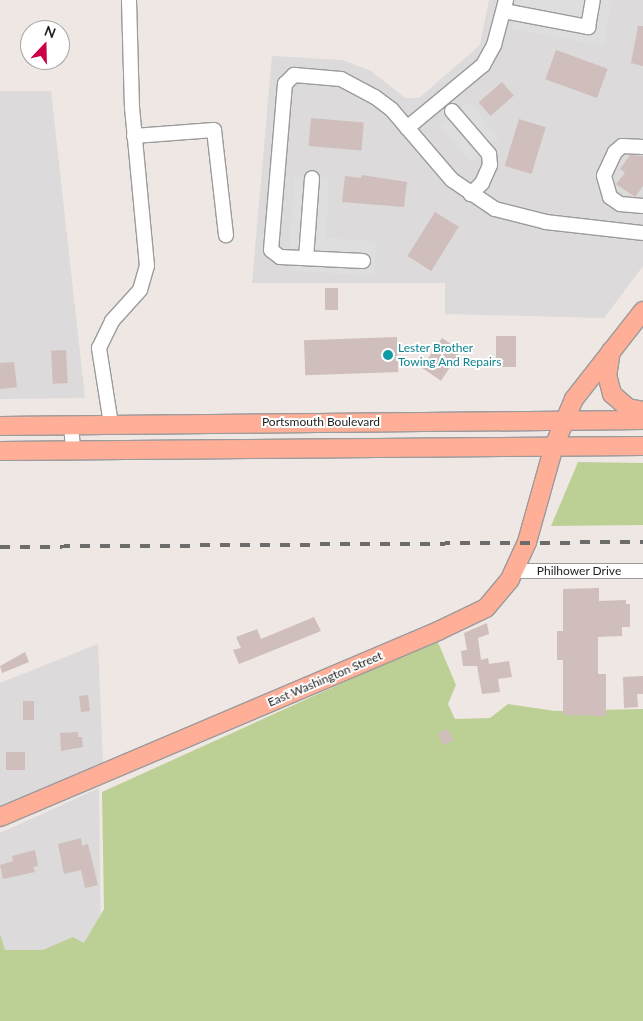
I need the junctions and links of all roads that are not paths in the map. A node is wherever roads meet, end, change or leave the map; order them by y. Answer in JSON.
{"nodes":[{"id":1,"x":129,"y":0,"type":"edge"},
{"id":2,"x":593,"y":0,"type":"edge"},
{"id":3,"x":505,"y":6,"type":"edge"},
{"id":4,"x":452,"y":111,"type":"dead end"},
{"id":5,"x":407,"y":128,"type":"junction"},
{"id":6,"x":134,"y":136,"type":"junction"},
{"id":7,"x":643,"y":147,"type":"edge"},
{"id":8,"x":312,"y":178,"type":"dead end"},
{"id":9,"x":471,"y":194,"type":"junction"},
{"id":10,"x":643,"y":206,"type":"edge"},
{"id":11,"x":643,"y":233,"type":"edge"},
{"id":12,"x":226,"y":235,"type":"dead end"},
{"id":13,"x":306,"y":258,"type":"junction"},
{"id":14,"x":362,"y":261,"type":"dead end"},
{"id":15,"x":643,"y":311,"type":"edge"},
{"id":16,"x":611,"y":351,"type":"junction"},
{"id":17,"x":643,"y":411,"type":"edge"},
{"id":18,"x":562,"y":420,"type":"junction"},
{"id":19,"x":643,"y":420,"type":"edge"},
{"id":20,"x":111,"y":424,"type":"junction"},
{"id":21,"x":71,"y":425,"type":"junction"},
{"id":22,"x":0,"y":426,"type":"edge"},
{"id":23,"x":554,"y":446,"type":"junction"},
{"id":24,"x":643,"y":446,"type":"edge"},
{"id":25,"x":0,"y":450,"type":"edge"},
{"id":26,"x":72,"y":450,"type":"junction"},
{"id":27,"x":514,"y":571,"type":"junction"},
{"id":28,"x":643,"y":571,"type":"edge"},
{"id":29,"x":0,"y":817,"type":"edge"}],
"edges":[{"from":1,"to":6,"type":"street"},
{"from":2,"to":3,"type":"street"},
{"from":3,"to":5,"type":"street"},
{"from":4,"to":9,"type":"street"},
{"from":5,"to":9,"type":"street"},
{"from":5,"to":13,"type":"street"},
{"from":6,"to":12,"type":"street"},
{"from":6,"to":20,"type":"street"},
{"from":7,"to":10,"type":"street"},
{"from":8,"to":13,"type":"street"},
{"from":9,"to":11,"type":"street"},
{"from":13,"to":14,"type":"street"},
{"from":15,"to":16,"type":"main road","name":"East Washington Street"},
{"from":16,"to":17,"type":"main road"},
{"from":16,"to":18,"type":"main road","name":"East Washington Street"},
{"from":18,"to":19,"type":"main road","name":"Portsmouth Boulevard"},
{"from":18,"to":20,"type":"main road","name":"Portsmouth Boulevard"},
{"from":18,"to":23,"type":"main road","name":"East Washington Street"},
{"from":20,"to":21,"type":"main road","name":"Portsmouth Boulevard"},
{"from":21,"to":22,"type":"main road","name":"Portsmouth Boulevard"},
{"from":21,"to":26,"type":"street"},
{"from":23,"to":24,"type":"main road","name":"Portsmouth Boulevard"},
{"from":23,"to":26,"type":"main road","name":"Portsmouth Boulevard"},
{"from":23,"to":27,"type":"main road","name":"East Washington Street"},
{"from":25,"to":26,"type":"main road","name":"Portsmouth Boulevard"},
{"from":27,"to":28,"type":"street","name":"Philhower Drive"},
{"from":27,"to":29,"type":"main road","name":"East Washington Street"}]}
